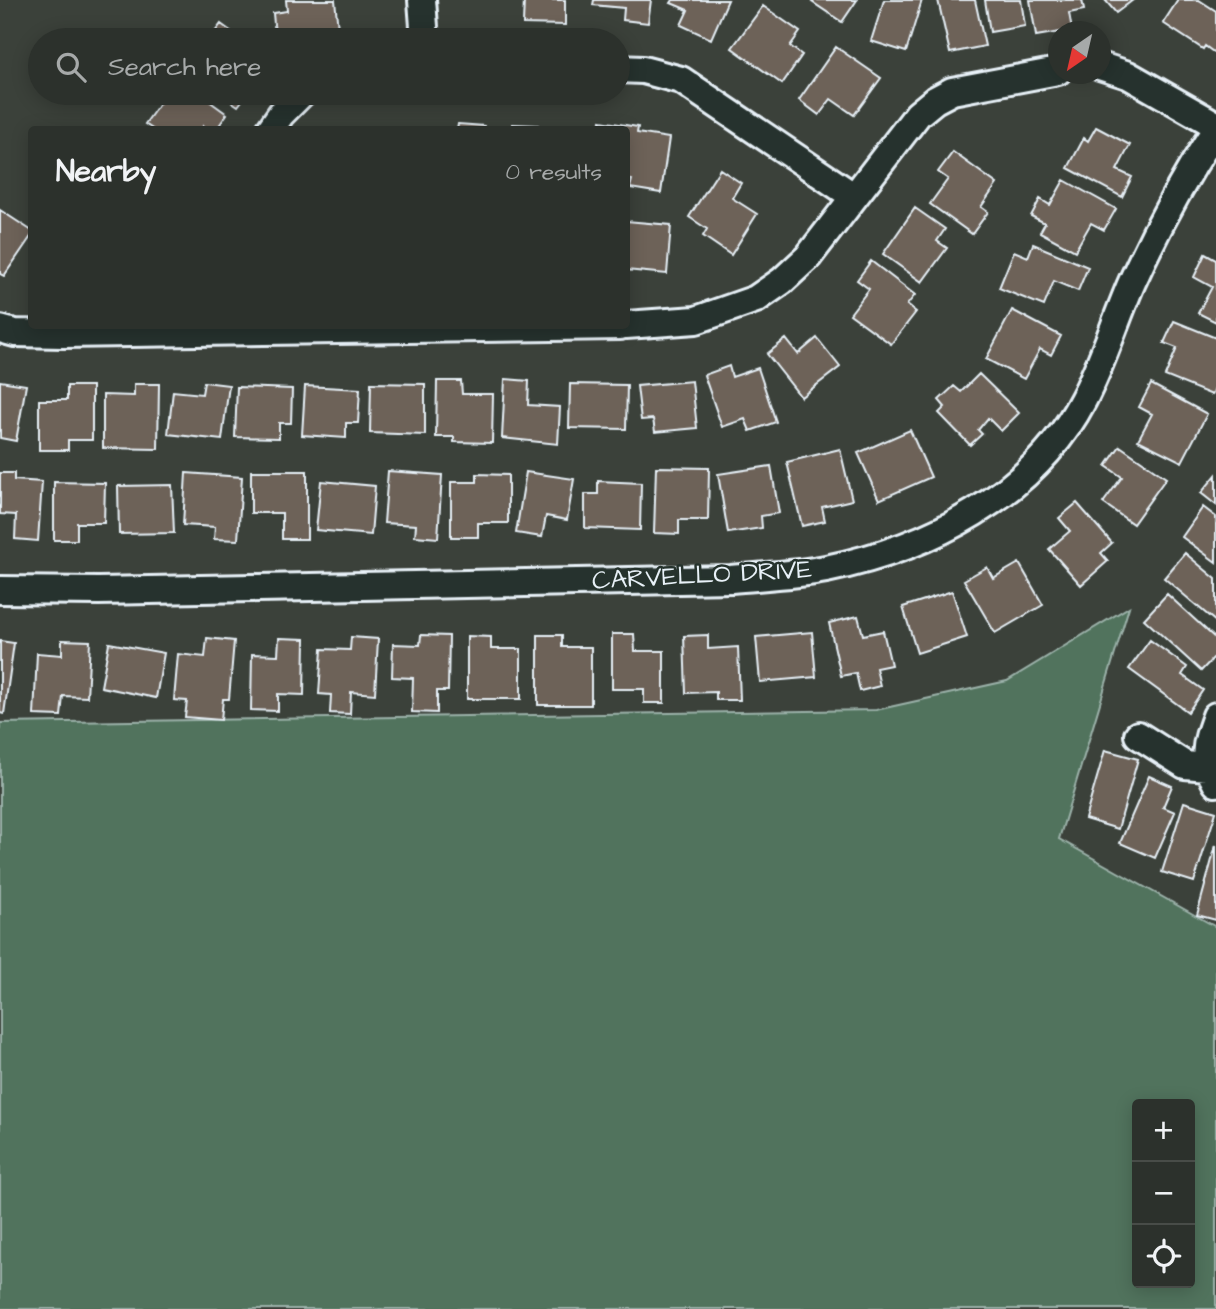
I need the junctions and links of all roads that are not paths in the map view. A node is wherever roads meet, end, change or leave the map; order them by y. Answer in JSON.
{"nodes":[{"id":1,"x":422,"y":0,"type":"edge"},
{"id":2,"x":424,"y":28,"type":"edge"},
{"id":3,"x":630,"y":69,"type":"edge"},
{"id":4,"x":1111,"y":69,"type":"edge"},
{"id":5,"x":1048,"y":73,"type":"edge"},
{"id":6,"x":290,"y":105,"type":"edge"},
{"id":7,"x":273,"y":126,"type":"edge"},
{"id":8,"x":1216,"y":127,"type":"edge"},
{"id":9,"x":853,"y":196,"type":"junction"},
{"id":10,"x":630,"y":325,"type":"edge"},
{"id":11,"x":0,"y":329,"type":"edge"},
{"id":12,"x":185,"y":329,"type":"edge"},
{"id":13,"x":0,"y":590,"type":"edge"},
{"id":14,"x":1216,"y":716,"type":"edge"},
{"id":15,"x":1138,"y":735,"type":"dead end"},
{"id":16,"x":1211,"y":775,"type":"edge"}],
"edges":[{"from":1,"to":2,"type":"street"},
{"from":3,"to":9,"type":"street"},
{"from":4,"to":8,"type":"street"},
{"from":5,"to":9,"type":"street"},
{"from":6,"to":7,"type":"street"},
{"from":8,"to":13,"type":"street","name":"CARVELLO DRIVE"},
{"from":9,"to":10,"type":"street"},
{"from":11,"to":12,"type":"street"},
{"from":14,"to":16,"type":"street"},
{"from":15,"to":16,"type":"street"}]}
